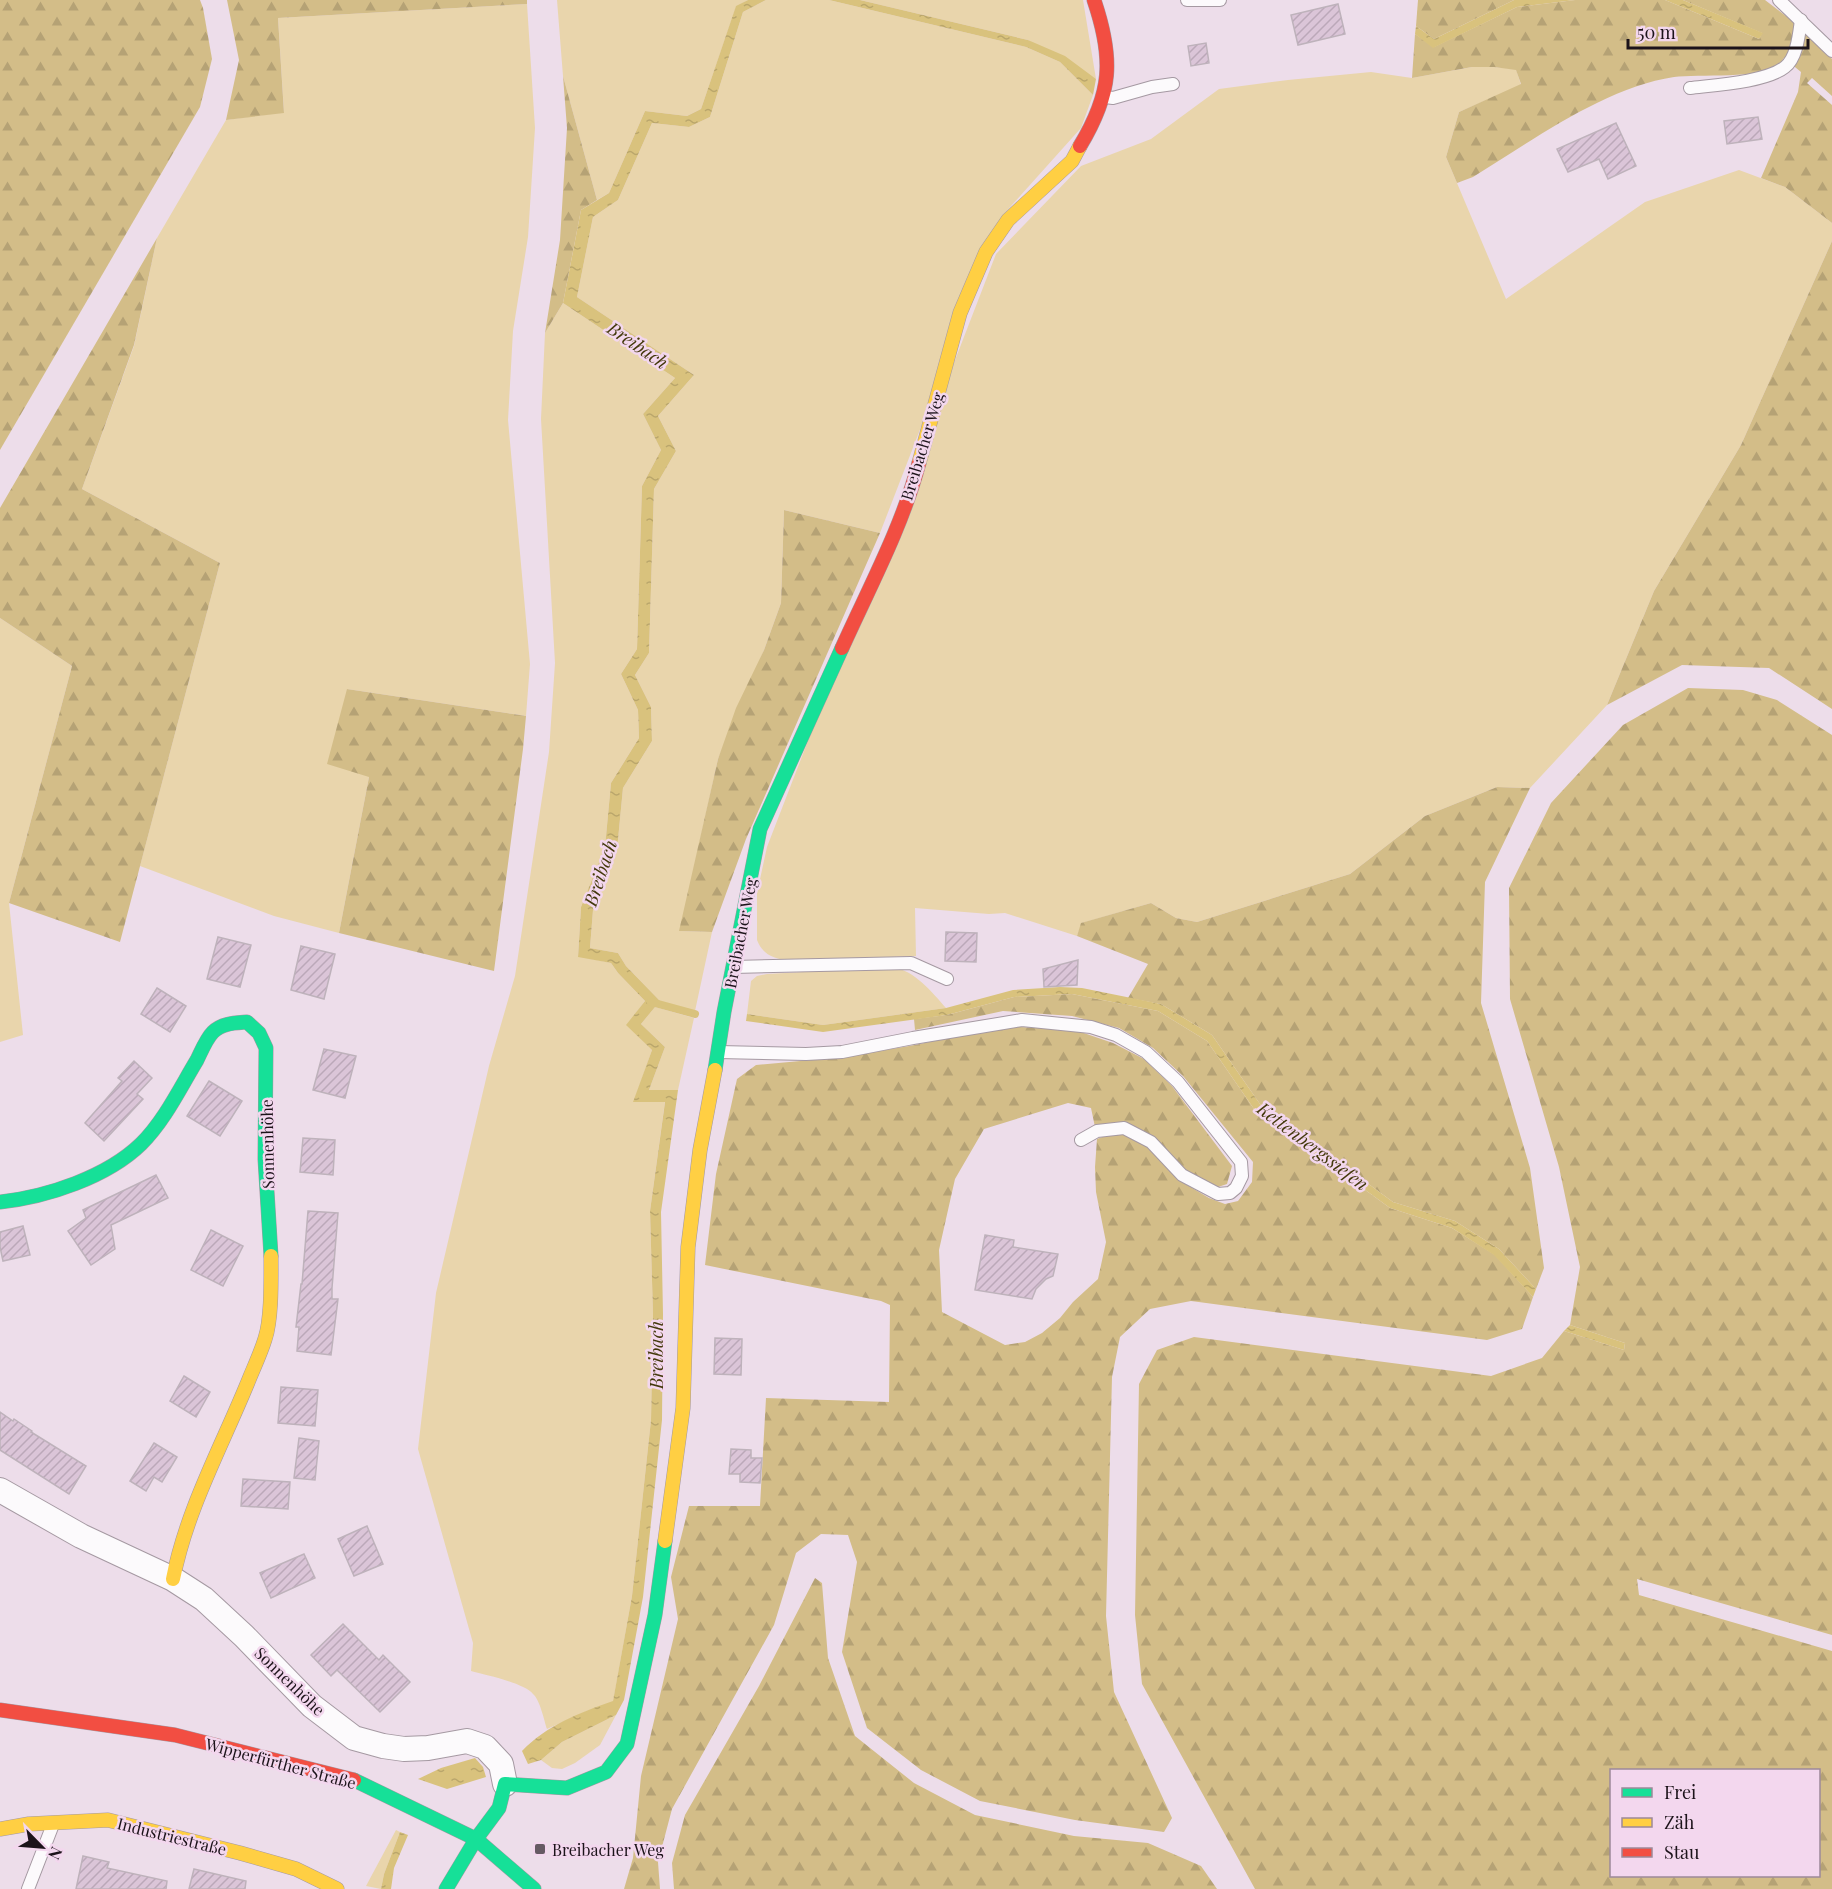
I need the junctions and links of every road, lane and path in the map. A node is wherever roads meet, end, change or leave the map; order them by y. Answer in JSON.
{"nodes":[{"id":1,"x":1094,"y":0,"type":"edge"},
{"id":2,"x":1187,"y":0,"type":"edge"},
{"id":3,"x":1220,"y":0,"type":"edge"},
{"id":4,"x":1779,"y":0,"type":"edge"},
{"id":5,"x":1801,"y":20,"type":"junction"},
{"id":6,"x":1832,"y":51,"type":"edge"},
{"id":7,"x":1173,"y":84,"type":"dead end"},
{"id":8,"x":1690,"y":88,"type":"dead end"},
{"id":9,"x":1104,"y":97,"type":"junction"},
{"id":10,"x":734,"y":967,"type":"junction"},
{"id":11,"x":947,"y":979,"type":"dead end"},
{"id":12,"x":718,"y":1052,"type":"junction"},
{"id":13,"x":1081,"y":1140,"type":"dead end"},
{"id":14,"x":0,"y":1202,"type":"edge"},
{"id":15,"x":0,"y":1491,"type":"edge"},
{"id":16,"x":173,"y":1579,"type":"junction"},
{"id":17,"x":0,"y":1710,"type":"edge"},
{"id":18,"x":505,"y":1785,"type":"junction"},
{"id":19,"x":53,"y":1823,"type":"junction"},
{"id":20,"x":0,"y":1830,"type":"edge"},
{"id":21,"x":476,"y":1839,"type":"junction"},
{"id":22,"x":28,"y":1889,"type":"edge"},
{"id":23,"x":338,"y":1889,"type":"edge"},
{"id":24,"x":446,"y":1889,"type":"edge"},
{"id":25,"x":534,"y":1889,"type":"edge"}],
"edges":[{"from":1,"to":9,"type":"street","name":"Breibacher Weg"},
{"from":2,"to":3,"type":"lane"},
{"from":4,"to":5,"type":"lane"},
{"from":5,"to":6,"type":"lane"},
{"from":5,"to":8,"type":"lane"},
{"from":7,"to":9,"type":"lane"},
{"from":9,"to":10,"type":"street","name":"Breibacher Weg"},
{"from":10,"to":11,"type":"lane"},
{"from":10,"to":12,"type":"street","name":"Breibacher Weg"},
{"from":12,"to":13,"type":"lane"},
{"from":12,"to":18,"type":"street","name":"Breibacher Weg"},
{"from":14,"to":16,"type":"street","name":"Sonnenhöhe"},
{"from":15,"to":16,"type":"street","name":"Sonnenhöhe"},
{"from":16,"to":18,"type":"street","name":"Sonnenhöhe"},
{"from":17,"to":21,"type":"street","name":"Wipperfürther Straße"},
{"from":18,"to":21,"type":"street"},
{"from":19,"to":20,"type":"street","name":"Industriestraße"},
{"from":19,"to":22,"type":"lane"},
{"from":19,"to":23,"type":"street","name":"Industriestraße"},
{"from":21,"to":24,"type":"street"},
{"from":21,"to":25,"type":"street","name":"Wipperfürther Straße"}]}
